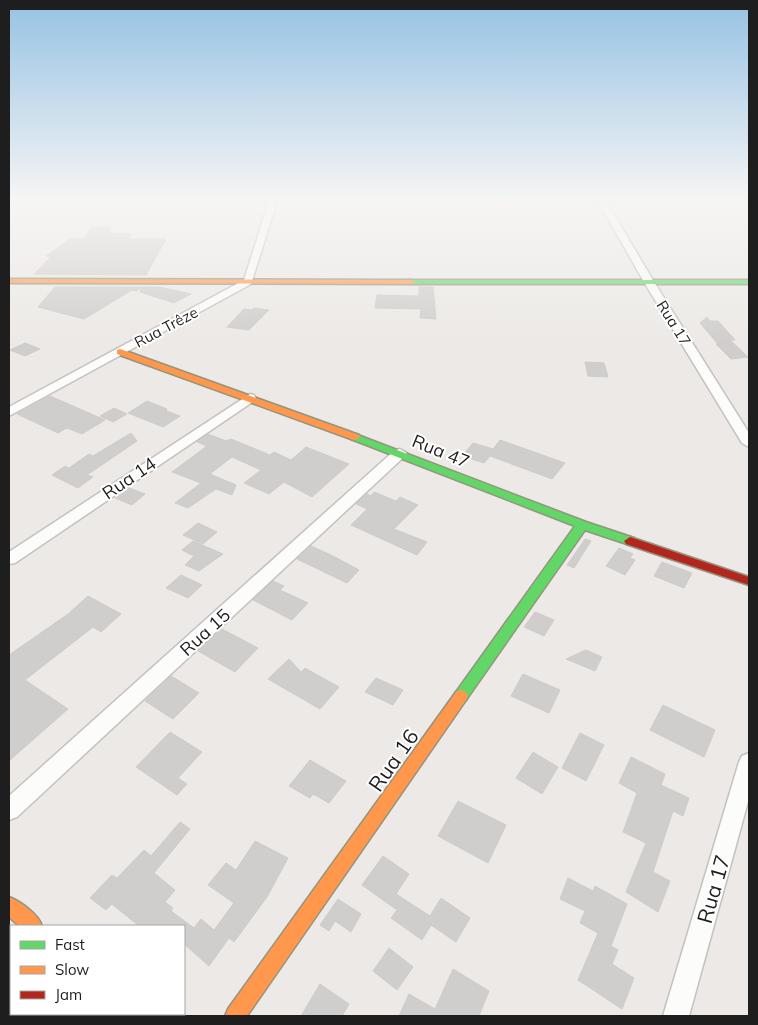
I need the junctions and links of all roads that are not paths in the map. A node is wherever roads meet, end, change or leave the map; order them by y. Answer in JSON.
{"nodes":[{"id":1,"x":258,"y":249,"type":"edge"},
{"id":2,"x":630,"y":249,"type":"edge"},
{"id":3,"x":9,"y":281,"type":"edge"},
{"id":4,"x":248,"y":282,"type":"junction"},
{"id":5,"x":649,"y":282,"type":"junction"},
{"id":6,"x":749,"y":282,"type":"edge"},
{"id":7,"x":120,"y":352,"type":"junction"},
{"id":8,"x":250,"y":398,"type":"junction"},
{"id":9,"x":9,"y":412,"type":"edge"},
{"id":10,"x":749,"y":443,"type":"edge"},
{"id":11,"x":400,"y":453,"type":"junction"},
{"id":12,"x":582,"y":526,"type":"junction"},
{"id":13,"x":9,"y":559,"type":"edge"},
{"id":14,"x":749,"y":582,"type":"edge"},
{"id":15,"x":749,"y":762,"type":"edge"},
{"id":16,"x":9,"y":810,"type":"edge"},
{"id":17,"x":9,"y":906,"type":"edge"},
{"id":18,"x":32,"y":925,"type":"edge"},
{"id":19,"x":235,"y":1016,"type":"edge"},
{"id":20,"x":676,"y":1016,"type":"edge"}],
"edges":[{"from":1,"to":4,"type":"street"},
{"from":2,"to":5,"type":"street","name":"Rua 17"},
{"from":3,"to":4,"type":"street"},
{"from":4,"to":5,"type":"street"},
{"from":4,"to":7,"type":"street","name":"Rua Trêze"},
{"from":5,"to":6,"type":"street"},
{"from":5,"to":10,"type":"street","name":"Rua 17"},
{"from":7,"to":8,"type":"street","name":"Rua 47"},
{"from":7,"to":9,"type":"street","name":"Rua Trêze"},
{"from":8,"to":11,"type":"street","name":"Rua 47"},
{"from":8,"to":13,"type":"street","name":"Rua 14"},
{"from":11,"to":12,"type":"street","name":"Rua 47"},
{"from":11,"to":16,"type":"street","name":"Rua 15"},
{"from":12,"to":14,"type":"street","name":"Rua 47"},
{"from":12,"to":19,"type":"street","name":"Rua 16"},
{"from":15,"to":20,"type":"street","name":"Rua 17"},
{"from":17,"to":18,"type":"street"}]}
